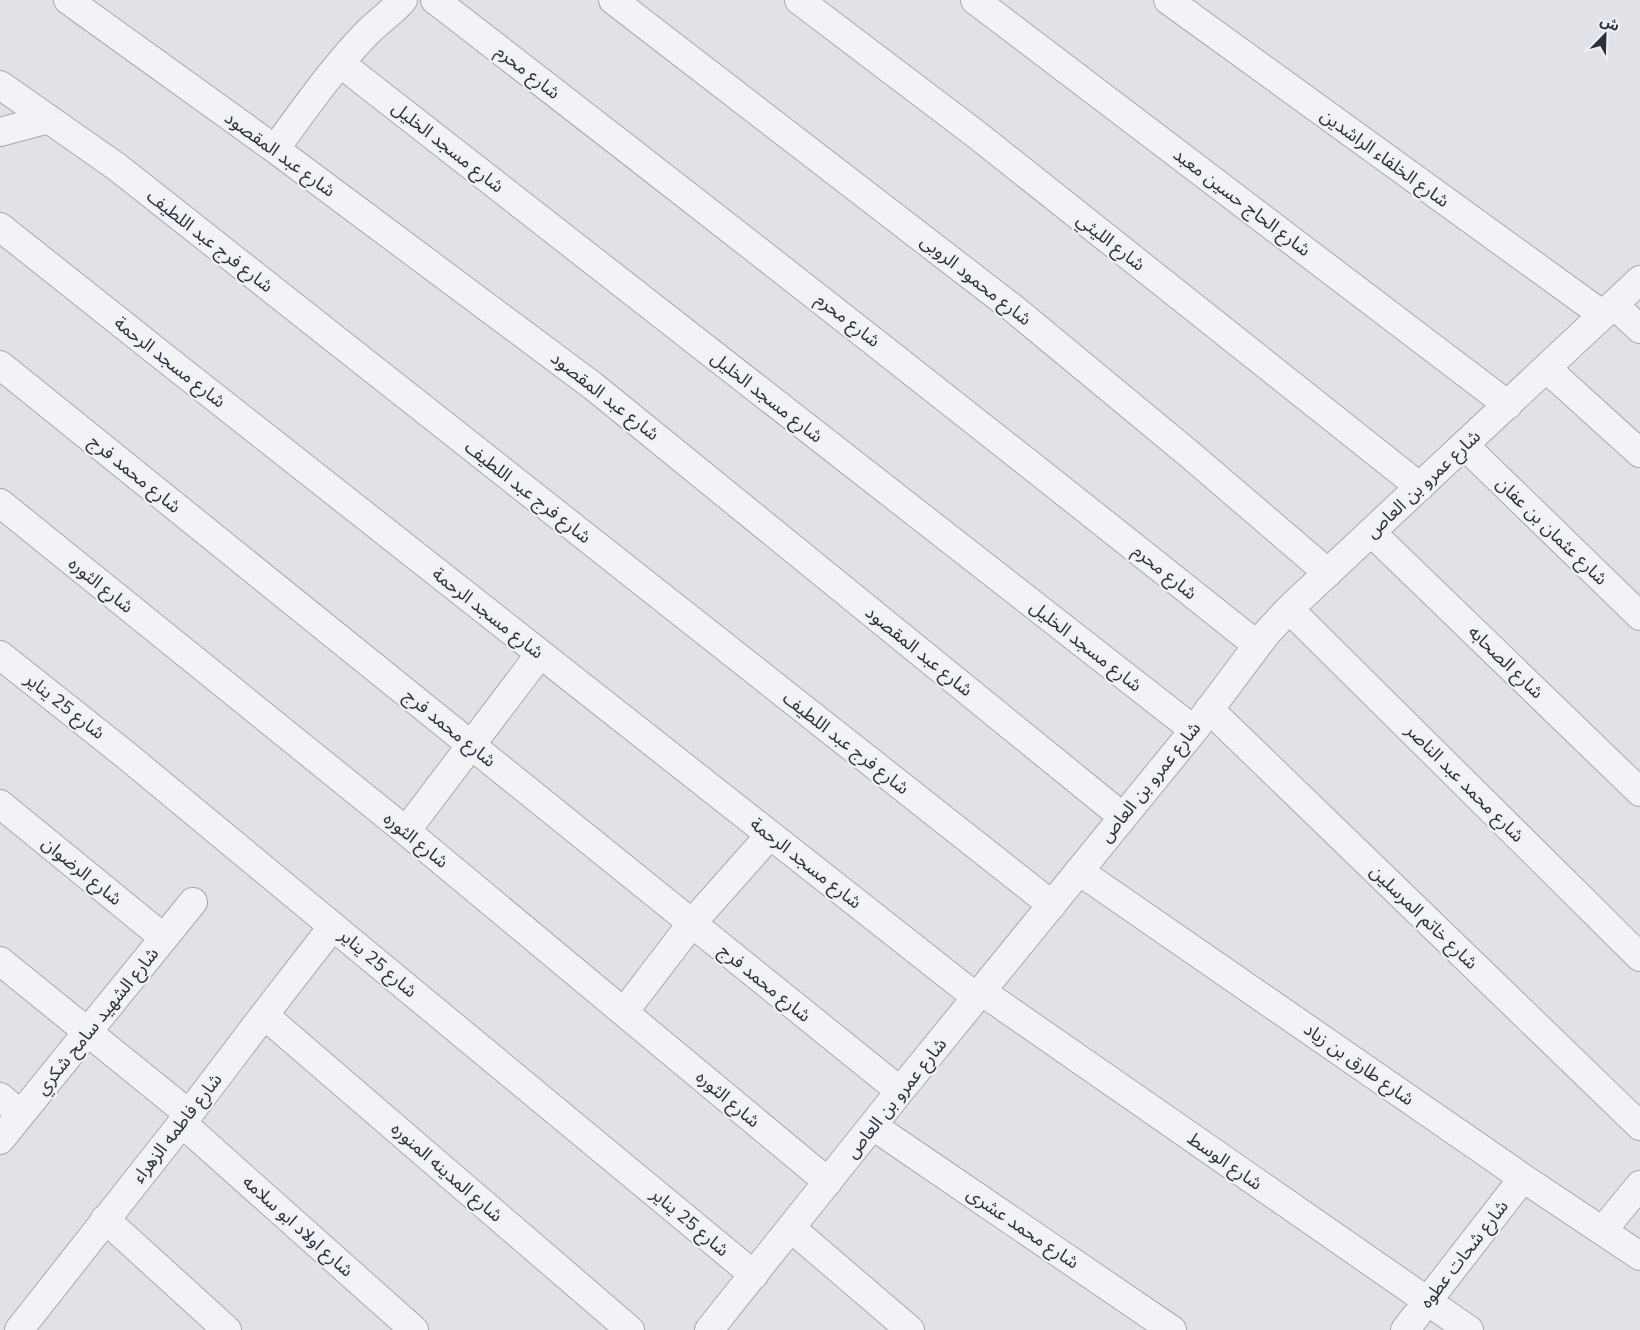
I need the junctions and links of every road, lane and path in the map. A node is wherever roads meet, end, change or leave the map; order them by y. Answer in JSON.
{"nodes":[{"id":1,"x":68,"y":0,"type":"edge"},
{"id":2,"x":403,"y":0,"type":"edge"},
{"id":3,"x":435,"y":0,"type":"edge"},
{"id":4,"x":612,"y":0,"type":"edge"},
{"id":5,"x":799,"y":0,"type":"edge"},
{"id":6,"x":975,"y":0,"type":"edge"},
{"id":7,"x":1168,"y":0,"type":"edge"},
{"id":8,"x":340,"y":63,"type":"junction"},
{"id":9,"x":0,"y":84,"type":"edge"},
{"id":10,"x":49,"y":119,"type":"junction"},
{"id":11,"x":0,"y":132,"type":"edge"},
{"id":12,"x":275,"y":149,"type":"junction"},
{"id":13,"x":0,"y":227,"type":"edge"},
{"id":14,"x":1640,"y":280,"type":"edge"},
{"id":15,"x":1608,"y":310,"type":"junction"},
{"id":16,"x":1640,"y":329,"type":"edge"},
{"id":17,"x":0,"y":365,"type":"edge"},
{"id":18,"x":1546,"y":368,"type":"junction"},
{"id":19,"x":1508,"y":405,"type":"junction"},
{"id":20,"x":1464,"y":446,"type":"junction"},
{"id":21,"x":1640,"y":453,"type":"edge"},
{"id":22,"x":1420,"y":487,"type":"junction"},
{"id":23,"x":0,"y":503,"type":"edge"},
{"id":24,"x":1371,"y":532,"type":"junction"},
{"id":25,"x":1328,"y":573,"type":"junction"},
{"id":26,"x":1289,"y":609,"type":"junction"},
{"id":27,"x":1640,"y":616,"type":"edge"},
{"id":28,"x":1257,"y":646,"type":"junction"},
{"id":29,"x":540,"y":654,"type":"junction"},
{"id":30,"x":0,"y":655,"type":"edge"},
{"id":31,"x":1201,"y":720,"type":"junction"},
{"id":32,"x":472,"y":746,"type":"junction"},
{"id":33,"x":1640,"y":792,"type":"edge"},
{"id":34,"x":0,"y":804,"type":"edge"},
{"id":35,"x":1123,"y":817,"type":"junction"},
{"id":36,"x":406,"y":831,"type":"junction"},
{"id":37,"x":770,"y":835,"type":"junction"},
{"id":38,"x":1079,"y":871,"type":"junction"},
{"id":39,"x":194,"y":902,"type":"dead end"},
{"id":40,"x":1052,"y":905,"type":"junction"},
{"id":41,"x":692,"y":923,"type":"junction"},
{"id":42,"x":333,"y":926,"type":"junction"},
{"id":43,"x":164,"y":938,"type":"junction"},
{"id":44,"x":1640,"y":957,"type":"edge"},
{"id":45,"x":0,"y":962,"type":"edge"},
{"id":46,"x":979,"y":994,"type":"junction"},
{"id":47,"x":624,"y":1012,"type":"junction"},
{"id":48,"x":264,"y":1015,"type":"junction"},
{"id":49,"x":88,"y":1032,"type":"junction"},
{"id":50,"x":900,"y":1091,"type":"junction"},
{"id":51,"x":10,"y":1106,"type":"edge"},
{"id":52,"x":186,"y":1118,"type":"junction"},
{"id":53,"x":873,"y":1126,"type":"junction"},
{"id":54,"x":1640,"y":1126,"type":"edge"},
{"id":55,"x":0,"y":1140,"type":"edge"},
{"id":56,"x":1523,"y":1178,"type":"junction"},
{"id":57,"x":828,"y":1182,"type":"junction"},
{"id":58,"x":1640,"y":1185,"type":"edge"},
{"id":59,"x":105,"y":1219,"type":"junction"},
{"id":60,"x":791,"y":1228,"type":"junction"},
{"id":61,"x":1603,"y":1230,"type":"junction"},
{"id":62,"x":1640,"y":1256,"type":"edge"},
{"id":63,"x":754,"y":1275,"type":"junction"},
{"id":64,"x":1427,"y":1301,"type":"junction"},
{"id":65,"x":19,"y":1330,"type":"edge"},
{"id":66,"x":227,"y":1330,"type":"edge"},
{"id":67,"x":414,"y":1330,"type":"edge"},
{"id":68,"x":630,"y":1330,"type":"edge"},
{"id":69,"x":709,"y":1330,"type":"edge"},
{"id":70,"x":910,"y":1330,"type":"edge"},
{"id":71,"x":1172,"y":1330,"type":"edge"},
{"id":72,"x":1405,"y":1330,"type":"edge"},
{"id":73,"x":1469,"y":1330,"type":"edge"}],
"edges":[{"from":1,"to":12,"type":"street","name":"شارع عبد المقصود"},
{"from":2,"to":8,"type":"street"},
{"from":3,"to":28,"type":"street","name":"شارع محرم"},
{"from":4,"to":25,"type":"street","name":"شارع محمود الروبى"},
{"from":5,"to":22,"type":"street","name":"شارع الليثي"},
{"from":6,"to":19,"type":"street","name":"شارع الحاج حسين معبد"},
{"from":7,"to":15,"type":"street","name":"شارع الخلفاء الراشدين"},
{"from":8,"to":12,"type":"street"},
{"from":8,"to":31,"type":"street","name":"شارع مسجد الخليل"},
{"from":9,"to":10,"type":"street","name":"شارع فرج عبد اللطيف"},
{"from":10,"to":11,"type":"street"},
{"from":10,"to":40,"type":"street","name":"شارع فرج عبد اللطيف"},
{"from":12,"to":35,"type":"street","name":"شارع عبد المقصود"},
{"from":13,"to":29,"type":"street","name":"شارع مسجد الرحمة"},
{"from":14,"to":15,"type":"street","name":"شارع عمرو بن العاص"},
{"from":15,"to":16,"type":"street","name":"شارع الخلفاء الراشدين"},
{"from":15,"to":18,"type":"street","name":"شارع عمرو بن العاص"},
{"from":17,"to":32,"type":"street","name":"شارع محمد فرج"},
{"from":18,"to":19,"type":"street","name":"شارع عمرو بن العاص"},
{"from":18,"to":21,"type":"street"},
{"from":19,"to":20,"type":"street","name":"شارع عمرو بن العاص"},
{"from":20,"to":22,"type":"street","name":"شارع عمرو بن العاص"},
{"from":20,"to":27,"type":"street","name":"شارع عثمان بن عفان"},
{"from":22,"to":24,"type":"street","name":"شارع عمرو بن العاص"},
{"from":23,"to":36,"type":"street","name":"شارع الثوره"},
{"from":24,"to":25,"type":"street","name":"شارع عمرو بن العاص"},
{"from":24,"to":33,"type":"street","name":"شارع الصحابه"},
{"from":25,"to":26,"type":"street","name":"شارع عمرو بن العاص"},
{"from":26,"to":28,"type":"street","name":"شارع عمرو بن العاص"},
{"from":26,"to":44,"type":"street","name":"شارع محمد عبد الناصر"},
{"from":28,"to":31,"type":"street","name":"شارع عمرو بن العاص"},
{"from":29,"to":32,"type":"street"},
{"from":29,"to":37,"type":"street","name":"شارع مسجد الرحمة"},
{"from":30,"to":42,"type":"street","name":"شارع 25 يناير"},
{"from":31,"to":35,"type":"street","name":"شارع عمرو بن العاص"},
{"from":31,"to":54,"type":"street","name":"شارع خاتم المرسلين"},
{"from":32,"to":36,"type":"street"},
{"from":32,"to":41,"type":"street","name":"شارع محمد فرج"},
{"from":34,"to":43,"type":"street","name":"شارع الرضوان"},
{"from":35,"to":38,"type":"street","name":"شارع عمرو بن العاص"},
{"from":36,"to":47,"type":"street","name":"شارع الثوره"},
{"from":37,"to":41,"type":"street"},
{"from":37,"to":46,"type":"street","name":"شارع مسجد الرحمة"},
{"from":38,"to":40,"type":"street","name":"شارع عمرو بن العاص"},
{"from":38,"to":56,"type":"street","name":"شارع طارق بن زياد"},
{"from":39,"to":43,"type":"street","name":"شارع الشهيد سامح شكري"},
{"from":40,"to":46,"type":"street","name":"شارع عمرو بن العاص"},
{"from":41,"to":47,"type":"street"},
{"from":41,"to":50,"type":"street","name":"شارع محمد فرج"},
{"from":42,"to":48,"type":"street","name":"شارع فاطمه الزهراء"},
{"from":42,"to":63,"type":"street","name":"شارع 25 يناير"},
{"from":43,"to":49,"type":"street","name":"شارع الشهيد سامح شكري"},
{"from":45,"to":49,"type":"street","name":"شارع اولاد ابو سلامه"},
{"from":46,"to":50,"type":"street","name":"شارع عمرو بن العاص"},
{"from":46,"to":64,"type":"street","name":"شارع الوسط"},
{"from":47,"to":57,"type":"street","name":"شارع الثوره"},
{"from":48,"to":52,"type":"street","name":"شارع فاطمه الزهراء"},
{"from":48,"to":68,"type":"street","name":"شارع المدينه المنوره"},
{"from":49,"to":51,"type":"street","name":"شارع الشهيد سامح شكري"},
{"from":49,"to":52,"type":"street","name":"شارع اولاد ابو سلامه"},
{"from":50,"to":53,"type":"street","name":"شارع عمرو بن العاص"},
{"from":51,"to":55,"type":"street","name":"شارع الشهيد سامح شكري"},
{"from":52,"to":59,"type":"street","name":"شارع فاطمه الزهراء"},
{"from":52,"to":67,"type":"street","name":"شارع اولاد ابو سلامه"},
{"from":53,"to":57,"type":"street","name":"شارع عمرو بن العاص"},
{"from":53,"to":71,"type":"street","name":"شارع محمد عشرى"},
{"from":56,"to":61,"type":"street","name":"شارع طارق بن زياد"},
{"from":56,"to":64,"type":"street","name":"شارع شحات عطوه"},
{"from":57,"to":60,"type":"street","name":"شارع عمرو بن العاص"},
{"from":58,"to":61,"type":"street"},
{"from":59,"to":65,"type":"street","name":"شارع فاطمه الزهراء"},
{"from":59,"to":66,"type":"street"},
{"from":60,"to":63,"type":"street","name":"شارع عمرو بن العاص"},
{"from":60,"to":70,"type":"street"},
{"from":61,"to":62,"type":"street","name":"شارع طارق بن زياد"},
{"from":63,"to":69,"type":"street","name":"شارع عمرو بن العاص"},
{"from":64,"to":72,"type":"street","name":"شارع شحات عطوه"},
{"from":64,"to":73,"type":"street","name":"شارع الوسط"}]}
